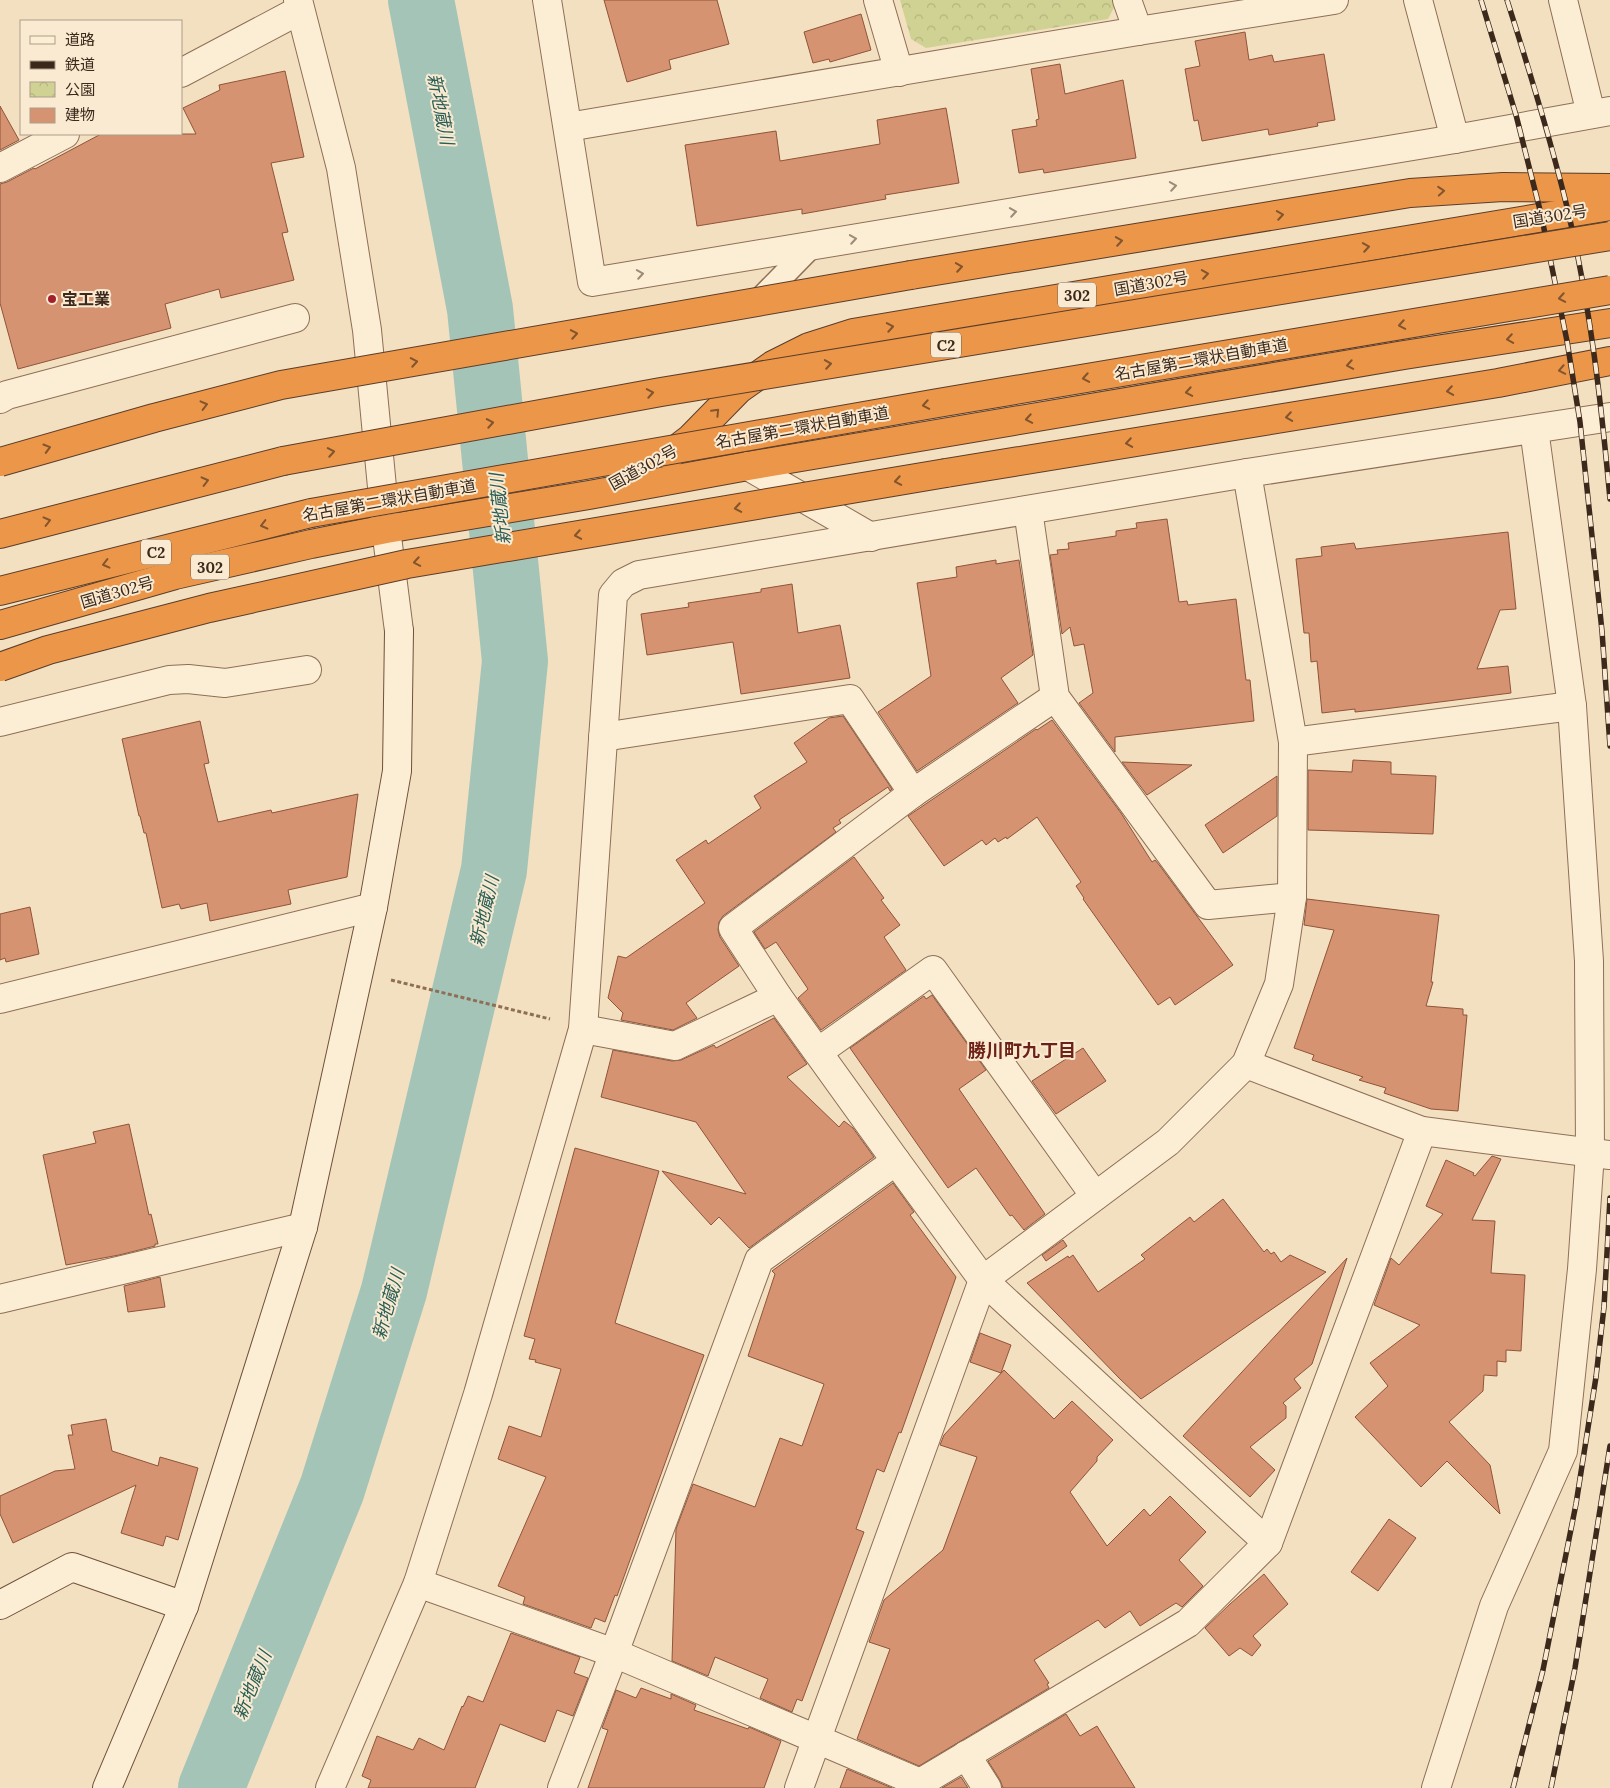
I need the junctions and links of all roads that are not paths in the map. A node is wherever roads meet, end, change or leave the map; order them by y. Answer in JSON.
{"nodes":[{"id":1,"x":547,"y":0,"type":"edge"},
{"id":2,"x":878,"y":0,"type":"edge"},
{"id":3,"x":1126,"y":0,"type":"edge"},
{"id":4,"x":1334,"y":0,"type":"edge"},
{"id":5,"x":1418,"y":0,"type":"edge"},
{"id":6,"x":1563,"y":0,"type":"edge"},
{"id":7,"x":299,"y":5,"type":"edge"},
{"id":8,"x":1138,"y":30,"type":"junction"},
{"id":9,"x":182,"y":72,"type":"edge"},
{"id":10,"x":899,"y":72,"type":"junction"},
{"id":11,"x":1600,"y":113,"type":"edge"},
{"id":12,"x":568,"y":127,"type":"junction"},
{"id":13,"x":63,"y":135,"type":"edge"},
{"id":14,"x":1455,"y":139,"type":"junction"},
{"id":15,"x":0,"y":168,"type":"edge"},
{"id":16,"x":1610,"y":188,"type":"edge"},
{"id":17,"x":1610,"y":206,"type":"edge"},
{"id":18,"x":1610,"y":236,"type":"edge"},
{"id":19,"x":812,"y":246,"type":"junction"},
{"id":20,"x":1610,"y":290,"type":"edge"},
{"id":21,"x":763,"y":296,"type":"dead end"},
{"id":22,"x":296,"y":318,"type":"dead end"},
{"id":23,"x":1610,"y":323,"type":"edge"},
{"id":24,"x":1610,"y":361,"type":"edge"},
{"id":25,"x":0,"y":399,"type":"edge"},
{"id":26,"x":1610,"y":417,"type":"edge"},
{"id":27,"x":1534,"y":430,"type":"junction"},
{"id":28,"x":0,"y":462,"type":"edge"},
{"id":29,"x":748,"y":466,"type":"junction"},
{"id":30,"x":1247,"y":474,"type":"junction"},
{"id":31,"x":589,"y":495,"type":"junction"},
{"id":32,"x":1028,"y":510,"type":"junction"},
{"id":33,"x":386,"y":529,"type":"junction"},
{"id":34,"x":0,"y":534,"type":"edge"},
{"id":35,"x":871,"y":537,"type":"junction"},
{"id":36,"x":0,"y":591,"type":"edge"},
{"id":37,"x":2,"y":625,"type":"edge"},
{"id":38,"x":0,"y":667,"type":"edge"},
{"id":39,"x":307,"y":670,"type":"dead end"},
{"id":40,"x":1055,"y":697,"type":"junction"},
{"id":41,"x":1572,"y":706,"type":"junction"},
{"id":42,"x":0,"y":722,"type":"edge"},
{"id":43,"x":603,"y":737,"type":"junction"},
{"id":44,"x":1293,"y":742,"type":"junction"},
{"id":45,"x":913,"y":794,"type":"junction"},
{"id":46,"x":1292,"y":897,"type":"junction"},
{"id":47,"x":373,"y":907,"type":"junction"},
{"id":48,"x":778,"y":997,"type":"junction"},
{"id":49,"x":0,"y":999,"type":"edge"},
{"id":50,"x":583,"y":1029,"type":"junction"},
{"id":51,"x":818,"y":1052,"type":"junction"},
{"id":52,"x":1246,"y":1064,"type":"junction"},
{"id":53,"x":1422,"y":1131,"type":"junction"},
{"id":54,"x":1600,"y":1154,"type":"edge"},
{"id":55,"x":896,"y":1161,"type":"junction"},
{"id":56,"x":1095,"y":1196,"type":"junction"},
{"id":57,"x":303,"y":1227,"type":"junction"},
{"id":58,"x":983,"y":1280,"type":"junction"},
{"id":59,"x":0,"y":1299,"type":"edge"},
{"id":60,"x":1268,"y":1543,"type":"junction"},
{"id":61,"x":418,"y":1583,"type":"junction"},
{"id":62,"x":0,"y":1605,"type":"edge"},
{"id":63,"x":184,"y":1606,"type":"junction"},
{"id":64,"x":614,"y":1653,"type":"junction"},
{"id":65,"x":816,"y":1739,"type":"junction"},
{"id":66,"x":966,"y":1756,"type":"junction"},
{"id":67,"x":107,"y":1788,"type":"edge"},
{"id":68,"x":330,"y":1788,"type":"edge"},
{"id":69,"x":562,"y":1788,"type":"edge"},
{"id":70,"x":799,"y":1788,"type":"edge"},
{"id":71,"x":987,"y":1788,"type":"edge"},
{"id":72,"x":1436,"y":1788,"type":"edge"}],
"edges":[{"from":1,"to":12,"type":"street"},
{"from":2,"to":10,"type":"street"},
{"from":3,"to":8,"type":"street"},
{"from":4,"to":8,"type":"street"},
{"from":5,"to":14,"type":"street"},
{"from":6,"to":11,"type":"street"},
{"from":7,"to":9,"type":"street"},
{"from":7,"to":33,"type":"street"},
{"from":8,"to":10,"type":"street"},
{"from":10,"to":12,"type":"street"},
{"from":11,"to":14,"type":"street"},
{"from":12,"to":19,"type":"street","one_way":true},
{"from":13,"to":15,"type":"street"},
{"from":19,"to":14,"type":"street","one_way":true},
{"from":28,"to":16,"type":"highway","one_way":true,"bridge":true},
{"from":31,"to":17,"type":"highway","name":"国道302号","number":"302","one_way":true},
{"from":34,"to":18,"type":"highway","number":"C2","one_way":true,"bridge":true},
{"from":19,"to":21,"type":"lane"},
{"from":20,"to":36,"type":"highway","name":"名古屋第二環状自動車道","number":"C2","one_way":true,"bridge":true},
{"from":22,"to":25,"type":"street"},
{"from":23,"to":29,"type":"highway","name":"国道302号","number":"302","one_way":true},
{"from":24,"to":38,"type":"highway","one_way":true,"bridge":true},
{"from":26,"to":27,"type":"street"},
{"from":27,"to":30,"type":"street"},
{"from":27,"to":41,"type":"street"},
{"from":29,"to":31,"type":"highway","name":"国道302号","number":"302"},
{"from":29,"to":35,"type":"street"},
{"from":30,"to":32,"type":"street"},
{"from":30,"to":44,"type":"street"},
{"from":31,"to":33,"type":"highway","name":"国道302号","number":"302"},
{"from":32,"to":35,"type":"street"},
{"from":32,"to":40,"type":"street"},
{"from":33,"to":37,"type":"highway","name":"国道302号","number":"302"},
{"from":33,"to":47,"type":"street"},
{"from":35,"to":43,"type":"street"},
{"from":39,"to":42,"type":"street"},
{"from":40,"to":45,"type":"street"},
{"from":40,"to":46,"type":"street"},
{"from":41,"to":44,"type":"street"},
{"from":41,"to":54,"type":"street"},
{"from":43,"to":45,"type":"street"},
{"from":43,"to":50,"type":"street"},
{"from":44,"to":46,"type":"street"},
{"from":45,"to":48,"type":"street"},
{"from":46,"to":52,"type":"street"},
{"from":47,"to":49,"type":"street"},
{"from":47,"to":57,"type":"street"},
{"from":48,"to":50,"type":"street"},
{"from":48,"to":51,"type":"street"},
{"from":50,"to":61,"type":"street"},
{"from":51,"to":55,"type":"street"},
{"from":51,"to":56,"type":"street"},
{"from":52,"to":53,"type":"street"},
{"from":52,"to":56,"type":"street"},
{"from":53,"to":54,"type":"street"},
{"from":53,"to":60,"type":"street"},
{"from":54,"to":72,"type":"street"},
{"from":55,"to":58,"type":"street"},
{"from":55,"to":64,"type":"street"},
{"from":56,"to":58,"type":"street"},
{"from":57,"to":59,"type":"street"},
{"from":57,"to":63,"type":"street"},
{"from":58,"to":60,"type":"street"},
{"from":58,"to":65,"type":"street"},
{"from":60,"to":66,"type":"street"},
{"from":61,"to":64,"type":"street"},
{"from":61,"to":68,"type":"street"},
{"from":62,"to":63,"type":"street"},
{"from":63,"to":67,"type":"street"},
{"from":64,"to":65,"type":"street"},
{"from":64,"to":69,"type":"street"},
{"from":65,"to":66,"type":"street"},
{"from":65,"to":70,"type":"street"},
{"from":66,"to":71,"type":"street"}]}
